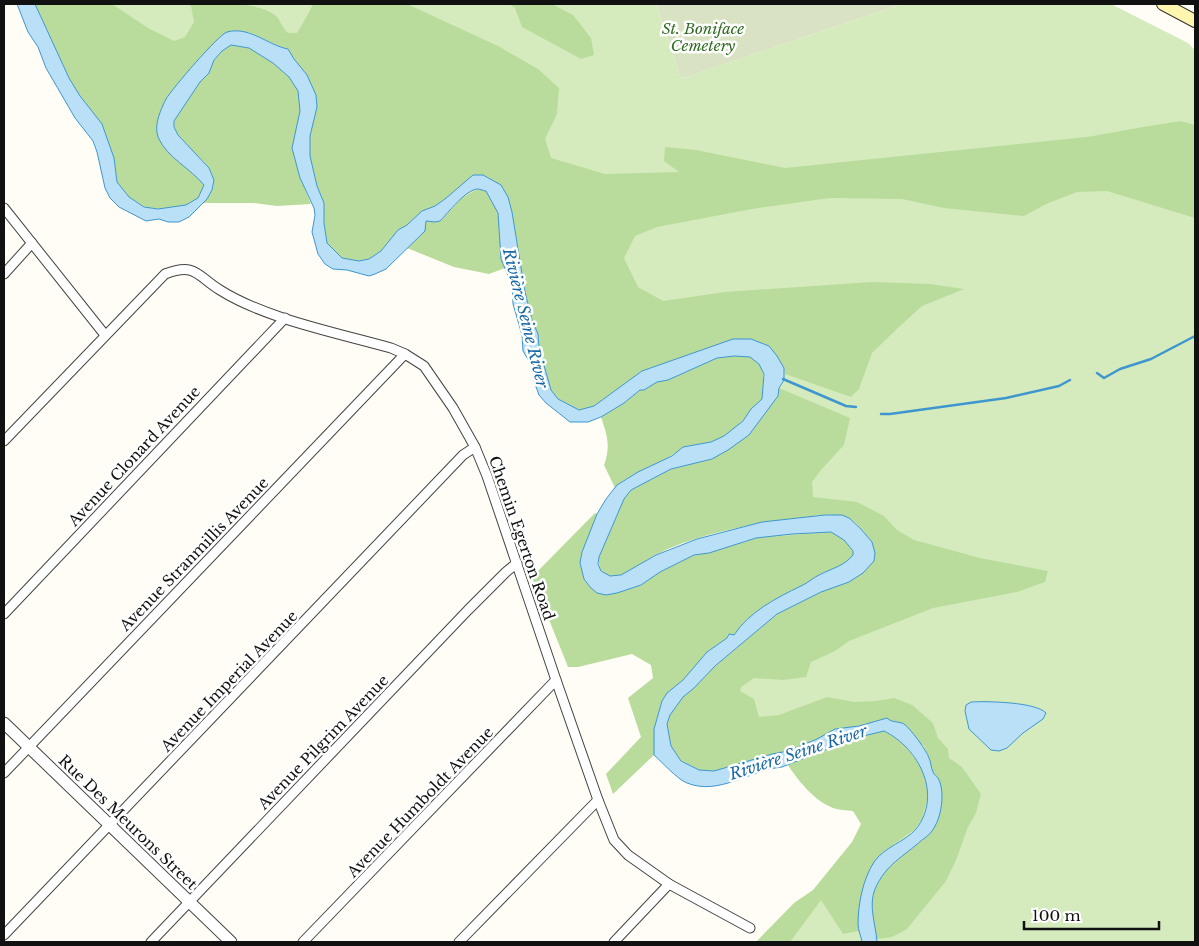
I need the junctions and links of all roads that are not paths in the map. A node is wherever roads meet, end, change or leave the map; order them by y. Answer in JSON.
{"nodes":[{"id":1,"x":1163,"y":4,"type":"edge"},
{"id":2,"x":1195,"y":21,"type":"edge"},
{"id":3,"x":4,"y":208,"type":"edge"},
{"id":4,"x":32,"y":244,"type":"junction"},
{"id":5,"x":4,"y":274,"type":"edge"},
{"id":6,"x":285,"y":318,"type":"junction"},
{"id":7,"x":105,"y":335,"type":"junction"},
{"id":8,"x":404,"y":354,"type":"junction"},
{"id":9,"x":4,"y":441,"type":"edge"},
{"id":10,"x":475,"y":447,"type":"junction"},
{"id":11,"x":517,"y":564,"type":"junction"},
{"id":12,"x":4,"y":614,"type":"edge"},
{"id":13,"x":556,"y":680,"type":"junction"},
{"id":14,"x":4,"y":723,"type":"edge"},
{"id":15,"x":29,"y":747,"type":"junction"},
{"id":16,"x":4,"y":773,"type":"edge"},
{"id":17,"x":598,"y":800,"type":"junction"},
{"id":18,"x":110,"y":824,"type":"junction"},
{"id":19,"x":669,"y":884,"type":"junction"},
{"id":20,"x":189,"y":903,"type":"junction"},
{"id":21,"x":750,"y":928,"type":"dead end"},
{"id":22,"x":4,"y":935,"type":"edge"},
{"id":23,"x":151,"y":942,"type":"edge"},
{"id":24,"x":231,"y":942,"type":"edge"},
{"id":25,"x":303,"y":942,"type":"edge"},
{"id":26,"x":459,"y":942,"type":"edge"},
{"id":27,"x":614,"y":942,"type":"edge"}],
"edges":[{"from":1,"to":2,"type":"main road"},
{"from":3,"to":4,"type":"street"},
{"from":4,"to":5,"type":"street"},
{"from":4,"to":7,"type":"street"},
{"from":6,"to":7,"type":"street","name":"Chemin Egerton Road"},
{"from":6,"to":8,"type":"street","name":"Chemin Egerton Road"},
{"from":6,"to":12,"type":"street","name":"Avenue Clonard Avenue"},
{"from":7,"to":9,"type":"street"},
{"from":8,"to":10,"type":"street","name":"Chemin Egerton Road"},
{"from":8,"to":15,"type":"street","name":"Avenue Stranmillis Avenue"},
{"from":10,"to":11,"type":"street","name":"Chemin Egerton Road"},
{"from":10,"to":18,"type":"street","name":"Avenue Imperial Avenue"},
{"from":11,"to":13,"type":"street","name":"Chemin Egerton Road"},
{"from":11,"to":20,"type":"street","name":"Avenue Pilgrim Avenue"},
{"from":13,"to":17,"type":"street","name":"Chemin Egerton Road"},
{"from":13,"to":25,"type":"street","name":"Avenue Humboldt Avenue"},
{"from":14,"to":15,"type":"street","name":"Rue Des Meurons Street"},
{"from":15,"to":16,"type":"street","name":"Avenue Stranmillis Avenue"},
{"from":15,"to":18,"type":"street","name":"Rue Des Meurons Street"},
{"from":17,"to":19,"type":"street","name":"Chemin Egerton Road"},
{"from":17,"to":26,"type":"street"},
{"from":18,"to":20,"type":"street","name":"Rue Des Meurons Street"},
{"from":18,"to":22,"type":"street","name":"Avenue Imperial Avenue"},
{"from":19,"to":21,"type":"street","name":"Chemin Egerton Road"},
{"from":19,"to":27,"type":"street"},
{"from":20,"to":23,"type":"street","name":"Avenue Pilgrim Avenue"},
{"from":20,"to":24,"type":"street","name":"Rue Des Meurons Street"}]}
